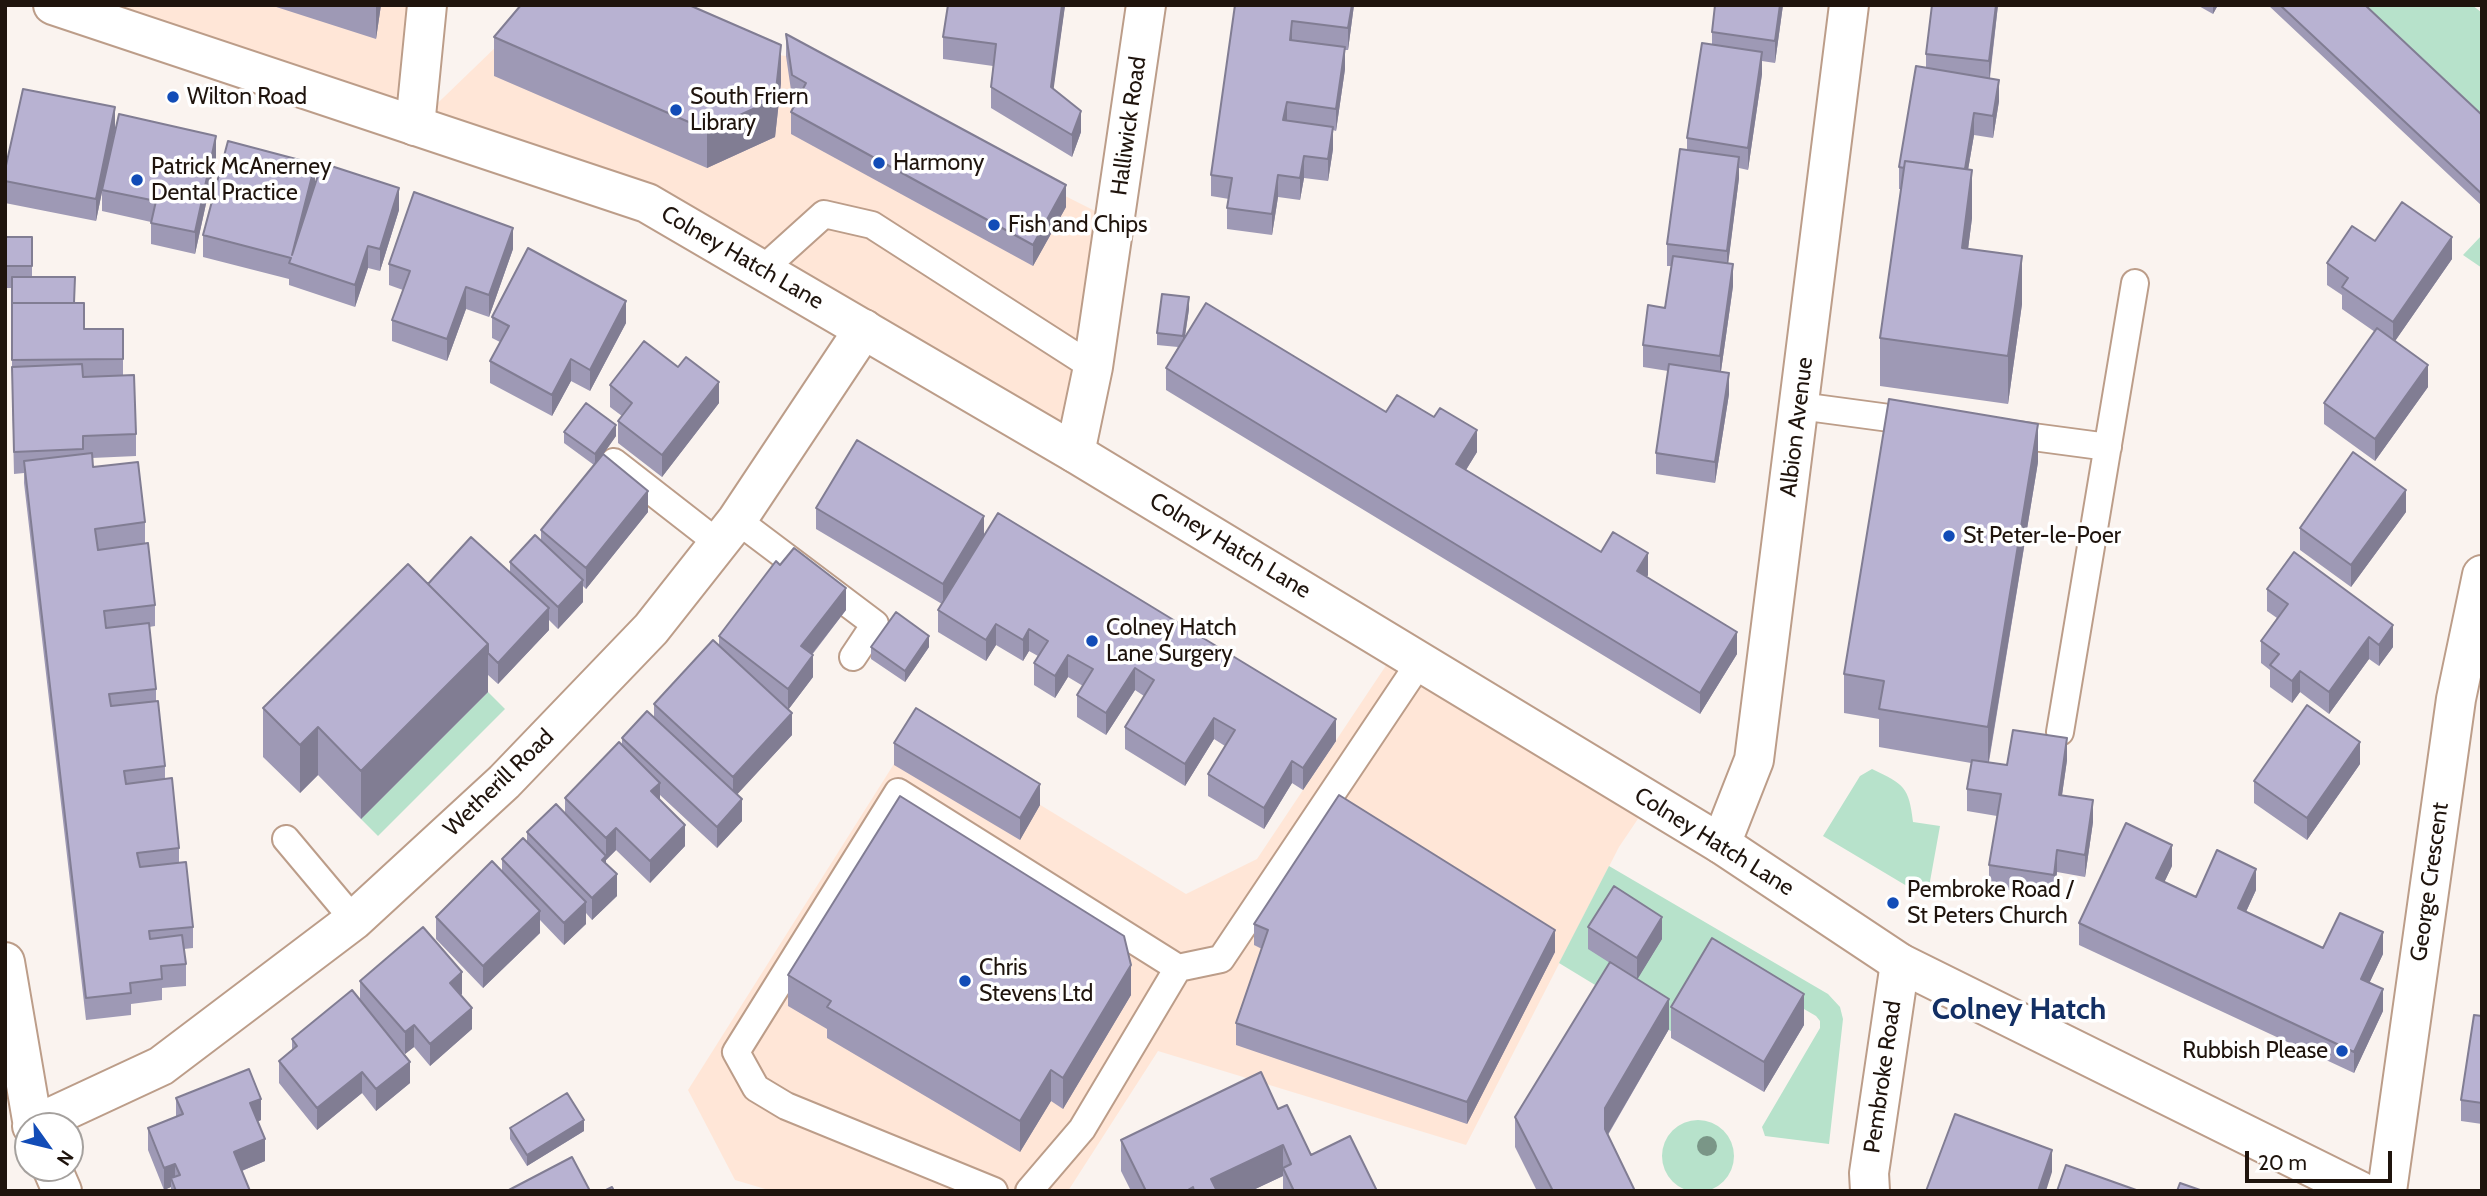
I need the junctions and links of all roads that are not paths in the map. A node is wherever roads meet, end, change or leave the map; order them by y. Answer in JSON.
{"nodes":[{"id":1,"x":53,"y":5,"type":"edge"},
{"id":2,"x":427,"y":5,"type":"edge"},
{"id":3,"x":1146,"y":5,"type":"edge"},
{"id":4,"x":1849,"y":5,"type":"edge"},
{"id":5,"x":415,"y":126,"type":"junction"},
{"id":6,"x":763,"y":269,"type":"junction"},
{"id":7,"x":2135,"y":283,"type":"dead end"},
{"id":8,"x":864,"y":329,"type":"junction"},
{"id":9,"x":1093,"y":367,"type":"junction"},
{"id":10,"x":1800,"y":406,"type":"junction"},
{"id":11,"x":1947,"y":426,"type":"edge"},
{"id":12,"x":1974,"y":429,"type":"edge"},
{"id":13,"x":2108,"y":447,"type":"junction"},
{"id":14,"x":1075,"y":453,"type":"junction"},
{"id":15,"x":614,"y":462,"type":"edge"},
{"id":16,"x":727,"y":531,"type":"junction"},
{"id":17,"x":2482,"y":575,"type":"edge"},
{"id":18,"x":853,"y":657,"type":"dead end"},
{"id":19,"x":1420,"y":662,"type":"junction"},
{"id":20,"x":2060,"y":732,"type":"dead end"},
{"id":21,"x":286,"y":839,"type":"dead end"},
{"id":22,"x":1721,"y":844,"type":"junction"},
{"id":23,"x":354,"y":920,"type":"junction"},
{"id":24,"x":5,"y":962,"type":"edge"},
{"id":25,"x":1900,"y":963,"type":"junction"},
{"id":26,"x":1178,"y":968,"type":"junction"},
{"id":27,"x":30,"y":1112,"type":"edge"},
{"id":28,"x":62,"y":1112,"type":"edge"},
{"id":29,"x":994,"y":1191,"type":"edge"},
{"id":30,"x":1029,"y":1191,"type":"edge"},
{"id":31,"x":1870,"y":1191,"type":"edge"},
{"id":32,"x":2360,"y":1191,"type":"edge"},
{"id":33,"x":2387,"y":1191,"type":"edge"}],
"edges":[{"from":1,"to":5,"type":"street","name":"Colney Hatch Lane"},
{"from":2,"to":5,"type":"street"},
{"from":3,"to":9,"type":"street","name":"Halliwick Road"},
{"from":4,"to":10,"type":"street","name":"Albion Avenue"},
{"from":5,"to":6,"type":"street","name":"Colney Hatch Lane"},
{"from":6,"to":8,"type":"street","name":"Colney Hatch Lane"},
{"from":6,"to":9,"type":"lane"},
{"from":7,"to":13,"type":"lane"},
{"from":8,"to":14,"type":"street","name":"Colney Hatch Lane"},
{"from":8,"to":16,"type":"street","name":"Wetherill Road"},
{"from":9,"to":14,"type":"street","name":"Halliwick Road"},
{"from":10,"to":11,"type":"lane"},
{"from":10,"to":22,"type":"street","name":"Albion Avenue"},
{"from":12,"to":13,"type":"lane"},
{"from":13,"to":20,"type":"lane"},
{"from":14,"to":19,"type":"street","name":"Colney Hatch Lane"},
{"from":15,"to":16,"type":"lane"},
{"from":16,"to":18,"type":"lane"},
{"from":16,"to":23,"type":"street","name":"Wetherill Road"},
{"from":17,"to":33,"type":"street","name":"George Crescent"},
{"from":19,"to":22,"type":"street","name":"Colney Hatch Lane"},
{"from":19,"to":26,"type":"lane"},
{"from":21,"to":23,"type":"lane"},
{"from":22,"to":25,"type":"street","name":"Colney Hatch Lane"},
{"from":23,"to":28,"type":"street","name":"Wetherill Road"},
{"from":24,"to":27,"type":"street"},
{"from":25,"to":31,"type":"street","name":"Pembroke Road"},
{"from":25,"to":32,"type":"street","name":"Colney Hatch Lane"},
{"from":26,"to":29,"type":"lane"},
{"from":26,"to":30,"type":"lane"}]}
